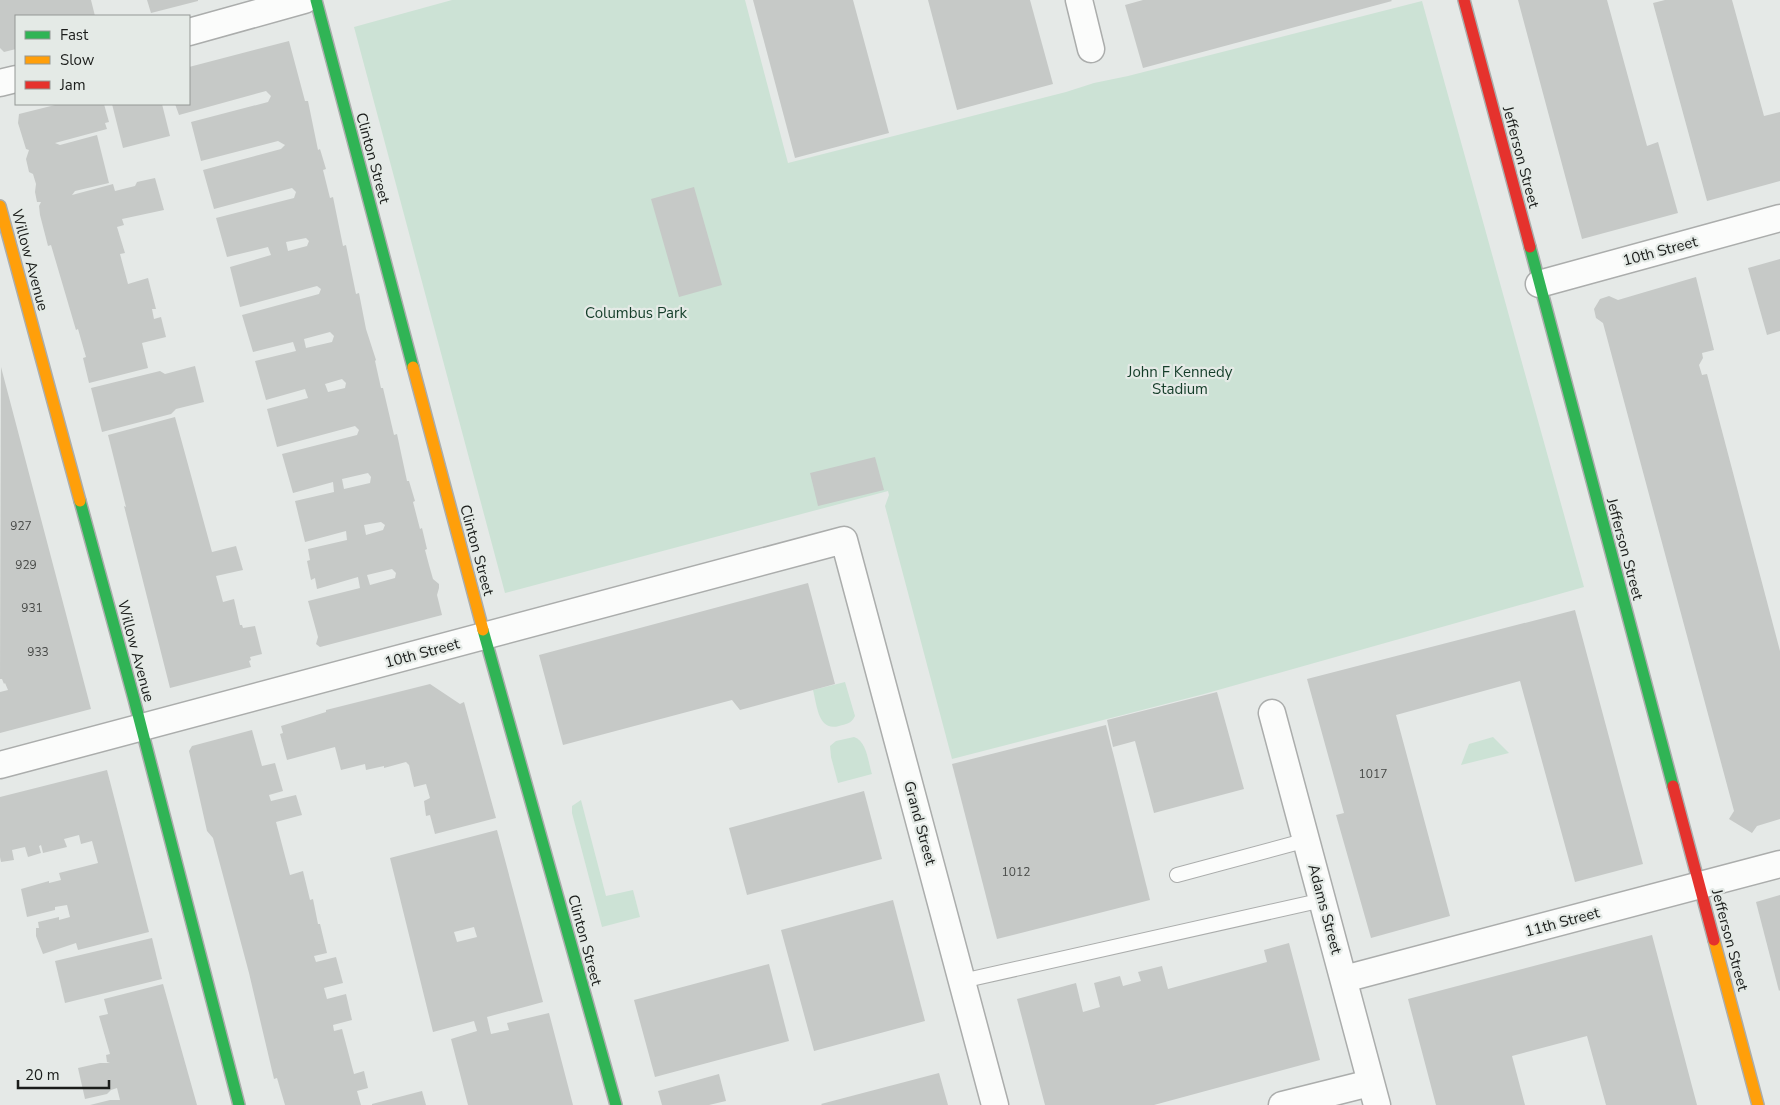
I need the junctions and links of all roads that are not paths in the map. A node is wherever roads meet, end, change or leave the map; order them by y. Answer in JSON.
{"nodes":[{"id":1,"x":304,"y":0,"type":"edge"},
{"id":2,"x":316,"y":0,"type":"edge"},
{"id":3,"x":1079,"y":0,"type":"edge"},
{"id":4,"x":1464,"y":0,"type":"edge"},
{"id":5,"x":190,"y":32,"type":"edge"},
{"id":6,"x":1090,"y":49,"type":"dead end"},
{"id":7,"x":15,"y":79,"type":"edge"},
{"id":8,"x":0,"y":83,"type":"edge"},
{"id":9,"x":0,"y":206,"type":"edge"},
{"id":10,"x":1780,"y":218,"type":"edge"},
{"id":11,"x":1539,"y":284,"type":"junction"},
{"id":12,"x":844,"y":540,"type":"joint"},
{"id":13,"x":484,"y":636,"type":"junction"},
{"id":14,"x":1272,"y":713,"type":"dead end"},
{"id":15,"x":141,"y":729,"type":"junction"},
{"id":16,"x":0,"y":766,"type":"edge"},
{"id":17,"x":1307,"y":840,"type":"junction"},
{"id":18,"x":1780,"y":864,"type":"edge"},
{"id":19,"x":1177,"y":875,"type":"dead end"},
{"id":20,"x":1700,"y":886,"type":"junction"},
{"id":21,"x":1322,"y":900,"type":"junction"},
{"id":22,"x":1344,"y":978,"type":"junction"},
{"id":23,"x":962,"y":981,"type":"junction"},
{"id":24,"x":1374,"y":1094,"type":"edge"},
{"id":25,"x":240,"y":1105,"type":"edge"},
{"id":26,"x":616,"y":1105,"type":"edge"},
{"id":27,"x":995,"y":1105,"type":"edge"},
{"id":28,"x":1282,"y":1105,"type":"edge"},
{"id":29,"x":1758,"y":1105,"type":"edge"}],
"edges":[{"from":1,"to":5,"type":"street"},
{"from":2,"to":13,"type":"street","name":"Clinton Street"},
{"from":3,"to":6,"type":"street"},
{"from":4,"to":11,"type":"street","name":"Jefferson Street"},
{"from":7,"to":8,"type":"street"},
{"from":9,"to":15,"type":"street","name":"Willow Avenue"},
{"from":10,"to":11,"type":"street","name":"10th Street"},
{"from":11,"to":20,"type":"street","name":"Jefferson Street"},
{"from":12,"to":13,"type":"street","name":"10th Street"},
{"from":12,"to":23,"type":"street","name":"Grand Street"},
{"from":13,"to":15,"type":"street","name":"10th Street"},
{"from":13,"to":26,"type":"street","name":"Clinton Street"},
{"from":14,"to":17,"type":"street","name":"Adams Street"},
{"from":15,"to":16,"type":"street","name":"10th Street"},
{"from":15,"to":25,"type":"street","name":"Willow Avenue"},
{"from":17,"to":19,"type":"lane"},
{"from":17,"to":21,"type":"street","name":"Adams Street"},
{"from":18,"to":20,"type":"street","name":"11th Street"},
{"from":20,"to":22,"type":"street","name":"11th Street"},
{"from":20,"to":29,"type":"street","name":"Jefferson Street"},
{"from":21,"to":22,"type":"street","name":"Adams Street"},
{"from":21,"to":23,"type":"lane"},
{"from":22,"to":24,"type":"street","name":"Adams Street"},
{"from":23,"to":27,"type":"street","name":"Grand Street"},
{"from":24,"to":28,"type":"street"}]}
